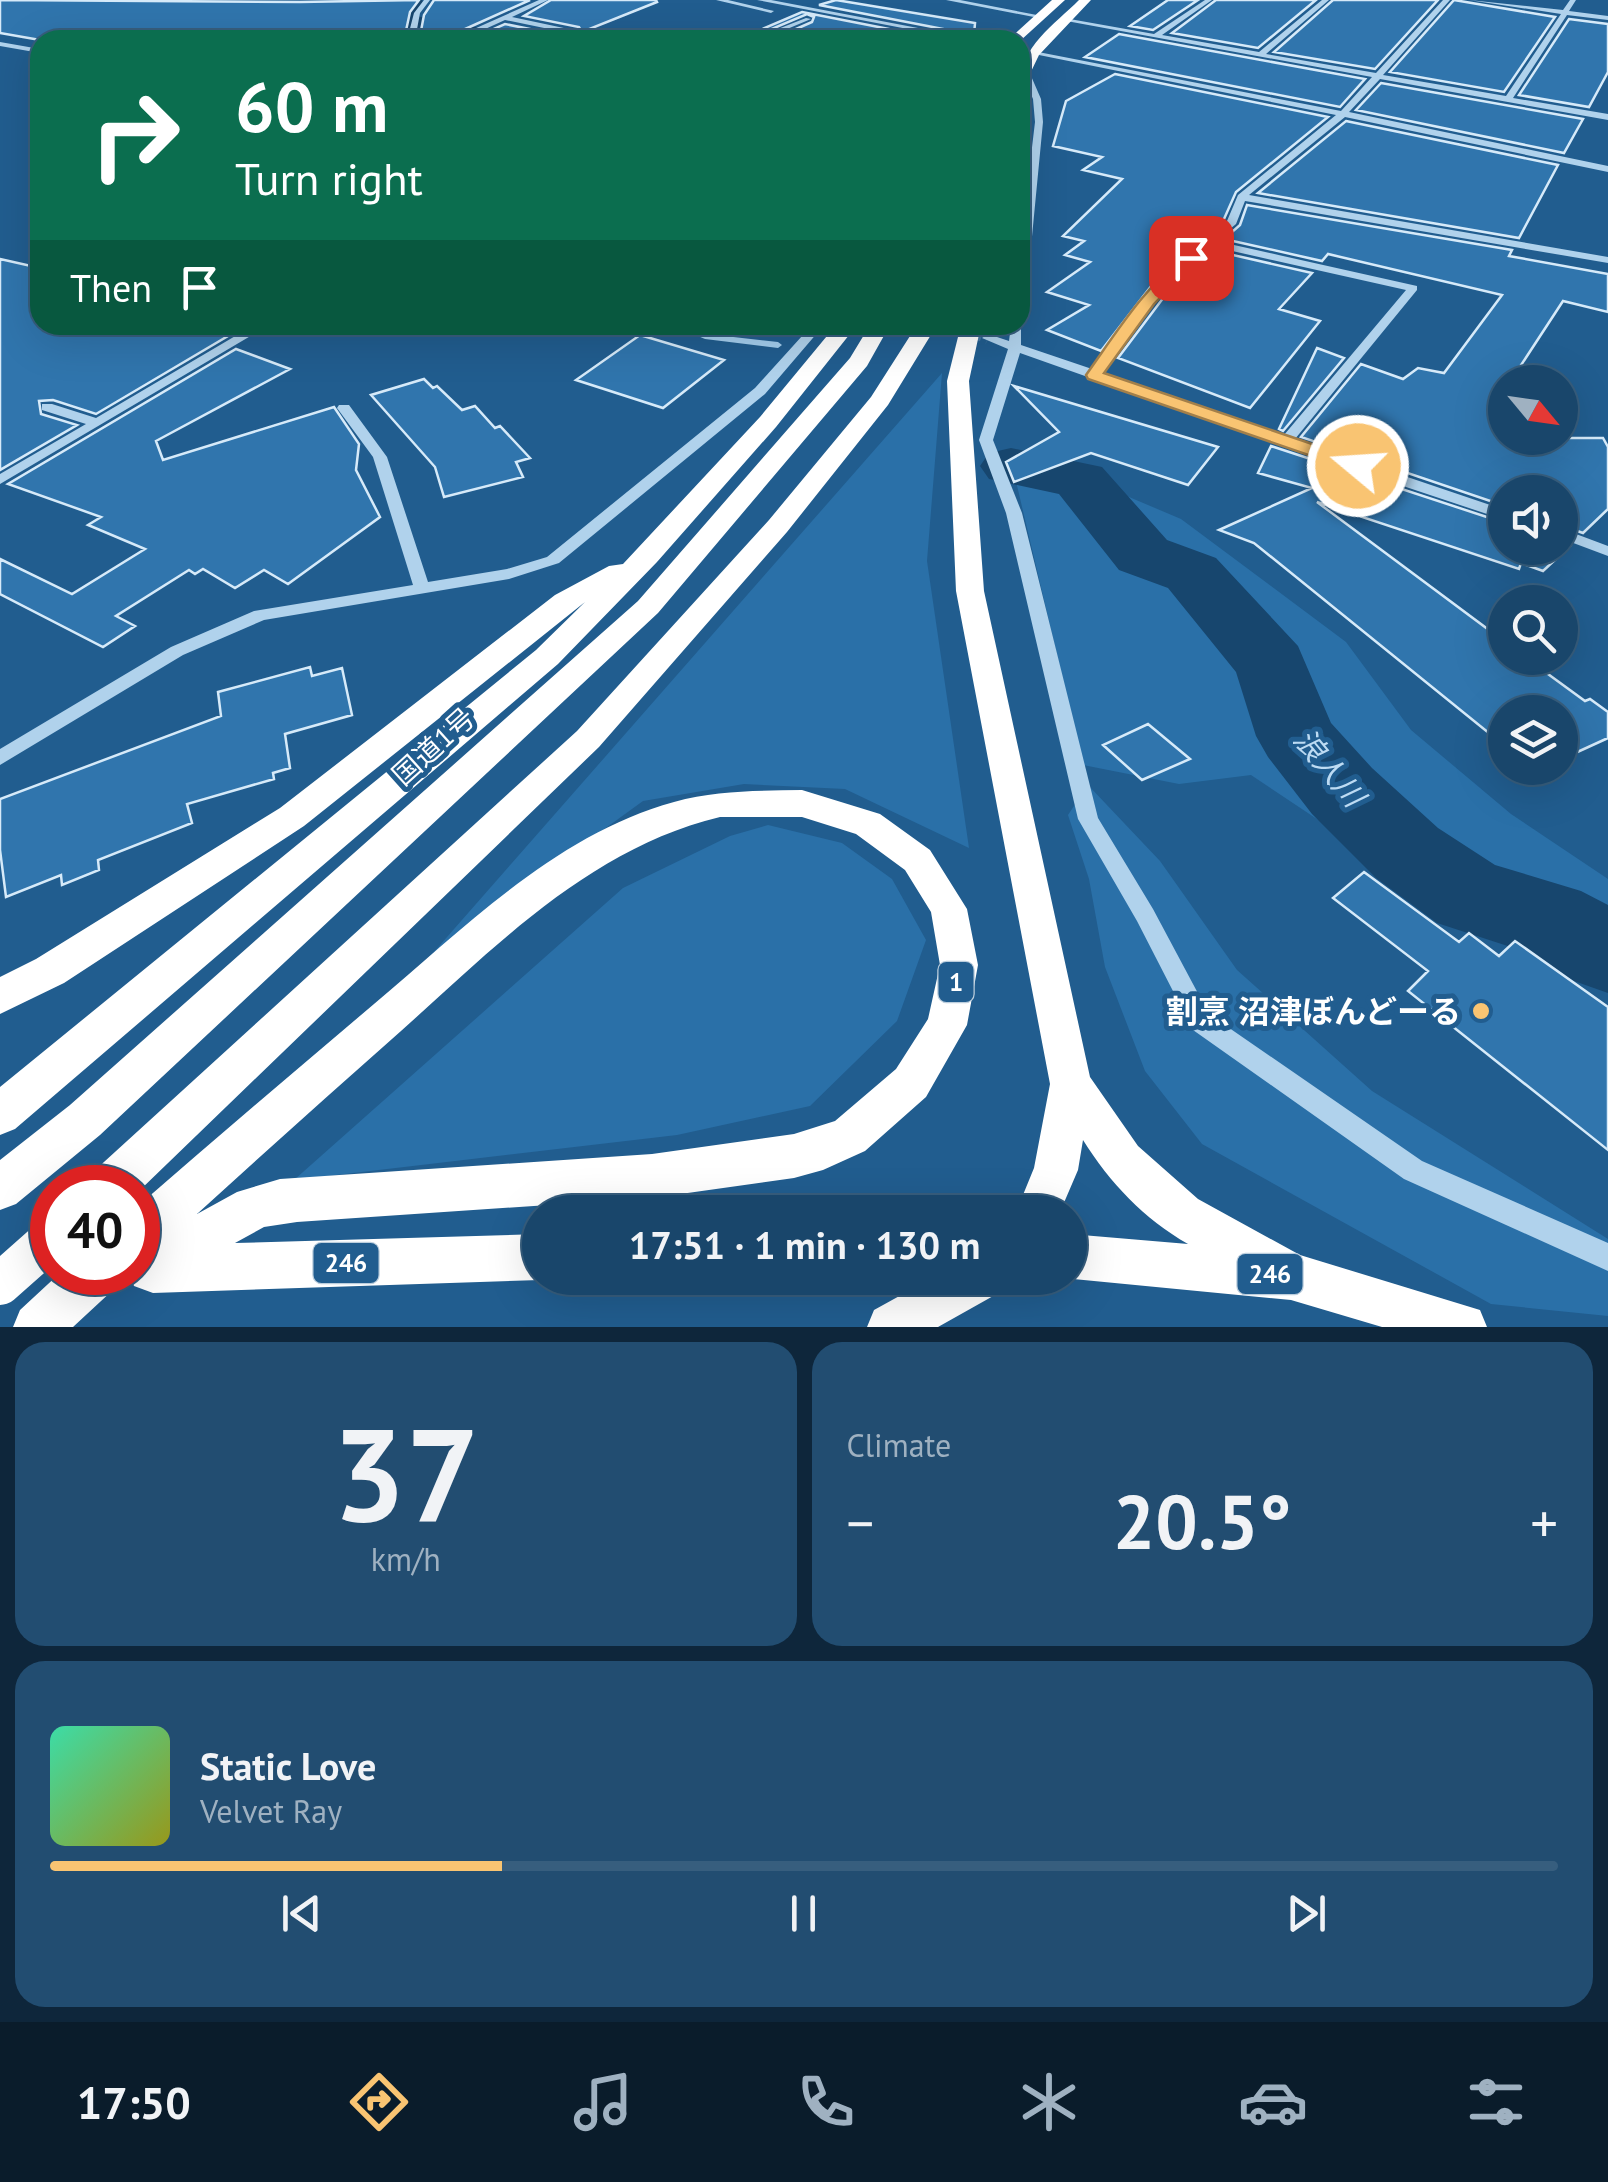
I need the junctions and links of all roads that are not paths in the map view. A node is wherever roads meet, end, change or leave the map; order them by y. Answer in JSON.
{"nodes":[{"id":1,"x":427,"y":0,"type":"edge"},
{"id":2,"x":512,"y":0,"type":"edge"},
{"id":3,"x":545,"y":0,"type":"edge"},
{"id":4,"x":719,"y":0,"type":"edge"},
{"id":5,"x":760,"y":0,"type":"edge"},
{"id":6,"x":811,"y":0,"type":"edge"},
{"id":7,"x":948,"y":0,"type":"edge"},
{"id":8,"x":1059,"y":0,"type":"edge"},
{"id":9,"x":1085,"y":0,"type":"edge"},
{"id":10,"x":1209,"y":0,"type":"edge"},
{"id":11,"x":1326,"y":0,"type":"edge"},
{"id":12,"x":1447,"y":0,"type":"edge"},
{"id":13,"x":1472,"y":0,"type":"edge"},
{"id":14,"x":1573,"y":0,"type":"edge"},
{"id":15,"x":534,"y":4,"type":"junction"},
{"id":16,"x":794,"y":6,"type":"junction"},
{"id":17,"x":774,"y":12,"type":"junction"},
{"id":18,"x":1565,"y":12,"type":"junction"},
{"id":19,"x":499,"y":16,"type":"junction"},
{"id":20,"x":1039,"y":16,"type":"junction"},
{"id":21,"x":1608,"y":18,"type":"edge"},
{"id":22,"x":808,"y":19,"type":"junction"},
{"id":23,"x":1064,"y":20,"type":"junction"},
{"id":24,"x":412,"y":30,"type":"edge"},
{"id":25,"x":473,"y":30,"type":"edge"},
{"id":26,"x":566,"y":30,"type":"edge"},
{"id":27,"x":780,"y":30,"type":"edge"},
{"id":28,"x":864,"y":30,"type":"edge"},
{"id":29,"x":923,"y":30,"type":"edge"},
{"id":30,"x":1024,"y":30,"type":"edge"},
{"id":31,"x":1156,"y":36,"type":"junction"},
{"id":32,"x":0,"y":44,"type":"edge"},
{"id":33,"x":30,"y":49,"type":"edge"},
{"id":34,"x":1034,"y":53,"type":"junction"},
{"id":35,"x":1260,"y":55,"type":"junction"},
{"id":36,"x":1030,"y":60,"type":"edge"},
{"id":37,"x":1380,"y":76,"type":"junction"},
{"id":38,"x":1030,"y":87,"type":"edge"},
{"id":39,"x":1508,"y":99,"type":"junction"},
{"id":40,"x":1344,"y":113,"type":"junction"},
{"id":41,"x":1608,"y":117,"type":"edge"},
{"id":42,"x":1608,"y":169,"type":"edge"},
{"id":43,"x":1241,"y":197,"type":"junction"},
{"id":44,"x":1030,"y":210,"type":"edge"},
{"id":45,"x":1210,"y":243,"type":"junction"},
{"id":46,"x":1608,"y":260,"type":"edge"},
{"id":47,"x":246,"y":335,"type":"edge"},
{"id":48,"x":809,"y":335,"type":"edge"},
{"id":49,"x":839,"y":335,"type":"edge"},
{"id":50,"x":874,"y":335,"type":"edge"},
{"id":51,"x":921,"y":335,"type":"edge"},
{"id":52,"x":979,"y":335,"type":"edge"},
{"id":53,"x":986,"y":335,"type":"tunnel mouth"},
{"id":54,"x":1016,"y":335,"type":"edge"},
{"id":55,"x":1014,"y":348,"type":"junction"},
{"id":56,"x":1094,"y":375,"type":"junction"},
{"id":57,"x":47,"y":407,"type":"dead end"},
{"id":58,"x":344,"y":408,"type":"dead end"},
{"id":59,"x":97,"y":423,"type":"junction"},
{"id":60,"x":1285,"y":442,"type":"junction"},
{"id":61,"x":0,"y":480,"type":"edge"},
{"id":62,"x":1488,"y":508,"type":"edge"},
{"id":63,"x":1578,"y":540,"type":"edge"},
{"id":64,"x":1608,"y":551,"type":"edge"},
{"id":65,"x":647,"y":556,"type":"junction"},
{"id":66,"x":422,"y":589,"type":"junction"},
{"id":67,"x":0,"y":758,"type":"edge"},
{"id":68,"x":0,"y":996,"type":"edge"},
{"id":69,"x":1071,"y":1084,"type":"junction"},
{"id":70,"x":0,"y":1114,"type":"edge"},
{"id":71,"x":135,"y":1165,"type":"edge"},
{"id":72,"x":0,"y":1188,"type":"edge"},
{"id":73,"x":1045,"y":1195,"type":"edge"},
{"id":74,"x":30,"y":1257,"type":"edge"},
{"id":75,"x":522,"y":1257,"type":"edge"},
{"id":76,"x":1608,"y":1257,"type":"edge"},
{"id":77,"x":142,"y":1258,"type":"edge"},
{"id":78,"x":160,"y":1258,"type":"edge"},
{"id":79,"x":1087,"y":1258,"type":"edge"},
{"id":80,"x":30,"y":1272,"type":"edge"},
{"id":81,"x":0,"y":1273,"type":"edge"},
{"id":82,"x":1291,"y":1276,"type":"junction"},
{"id":83,"x":0,"y":1284,"type":"edge"},
{"id":84,"x":71,"y":1295,"type":"edge"},
{"id":85,"x":948,"y":1295,"type":"edge"},
{"id":86,"x":36,"y":1327,"type":"edge"},
{"id":87,"x":891,"y":1327,"type":"edge"},
{"id":88,"x":1463,"y":1327,"type":"edge"}],
"edges":[{"from":1,"to":24,"type":"street"},
{"from":2,"to":15,"type":"street"},
{"from":3,"to":15,"type":"street"},
{"from":4,"to":17,"type":"street"},
{"from":5,"to":16,"type":"street"},
{"from":6,"to":16,"type":"street"},
{"from":7,"to":20,"type":"street"},
{"from":8,"to":20,"type":"highway"},
{"from":9,"to":23,"type":"highway"},
{"from":10,"to":31,"type":"street"},
{"from":11,"to":35,"type":"street"},
{"from":12,"to":37,"type":"street"},
{"from":13,"to":18,"type":"street"},
{"from":14,"to":18,"type":"street"},
{"from":15,"to":19,"type":"street"},
{"from":16,"to":17,"type":"street"},
{"from":16,"to":29,"type":"street"},
{"from":17,"to":22,"type":"street"},
{"from":18,"to":21,"type":"street"},
{"from":18,"to":39,"type":"street"},
{"from":19,"to":25,"type":"street"},
{"from":19,"to":26,"type":"street"},
{"from":20,"to":30,"type":"highway"},
{"from":22,"to":27,"type":"street"},
{"from":22,"to":28,"type":"street"},
{"from":23,"to":31,"type":"street"},
{"from":23,"to":34,"type":"highway"},
{"from":31,"to":35,"type":"street"},
{"from":32,"to":33,"type":"street"},
{"from":34,"to":36,"type":"highway"},
{"from":34,"to":40,"type":"street"},
{"from":35,"to":37,"type":"street"},
{"from":37,"to":39,"type":"street"},
{"from":37,"to":40,"type":"street"},
{"from":38,"to":44,"type":"street"},
{"from":39,"to":41,"type":"street"},
{"from":40,"to":42,"type":"street"},
{"from":40,"to":43,"type":"street"},
{"from":43,"to":45,"type":"street"},
{"from":43,"to":46,"type":"street"},
{"from":45,"to":56,"type":"street"},
{"from":45,"to":60,"type":"street"},
{"from":47,"to":59,"type":"street"},
{"from":48,"to":66,"type":"street"},
{"from":49,"to":65,"type":"highway"},
{"from":50,"to":72,"type":"highway","name":"国道1号"},
{"from":51,"to":71,"type":"highway"},
{"from":52,"to":69,"type":"highway"},
{"from":53,"to":55,"type":"street"},
{"from":54,"to":55,"type":"street"},
{"from":55,"to":56,"type":"street"},
{"from":55,"to":76,"type":"street"},
{"from":56,"to":60,"type":"street"},
{"from":57,"to":59,"type":"street"},
{"from":58,"to":66,"type":"street"},
{"from":59,"to":61,"type":"street"},
{"from":60,"to":62,"type":"street"},
{"from":63,"to":64,"type":"street"},
{"from":65,"to":68,"type":"highway"},
{"from":65,"to":70,"type":"highway"},
{"from":66,"to":67,"type":"street"},
{"from":69,"to":73,"type":"highway"},
{"from":69,"to":82,"type":"highway"},
{"from":74,"to":83,"type":"highway","bridge":true},
{"from":75,"to":78,"type":"highway","number":"246"},
{"from":77,"to":77,"type":"highway","number":"1"},
{"from":79,"to":82,"type":"highway","number":"246"},
{"from":80,"to":81,"type":"highway"},
{"from":82,"to":88,"type":"highway","number":"246"},
{"from":84,"to":86,"type":"highway"},
{"from":85,"to":87,"type":"highway"}]}
